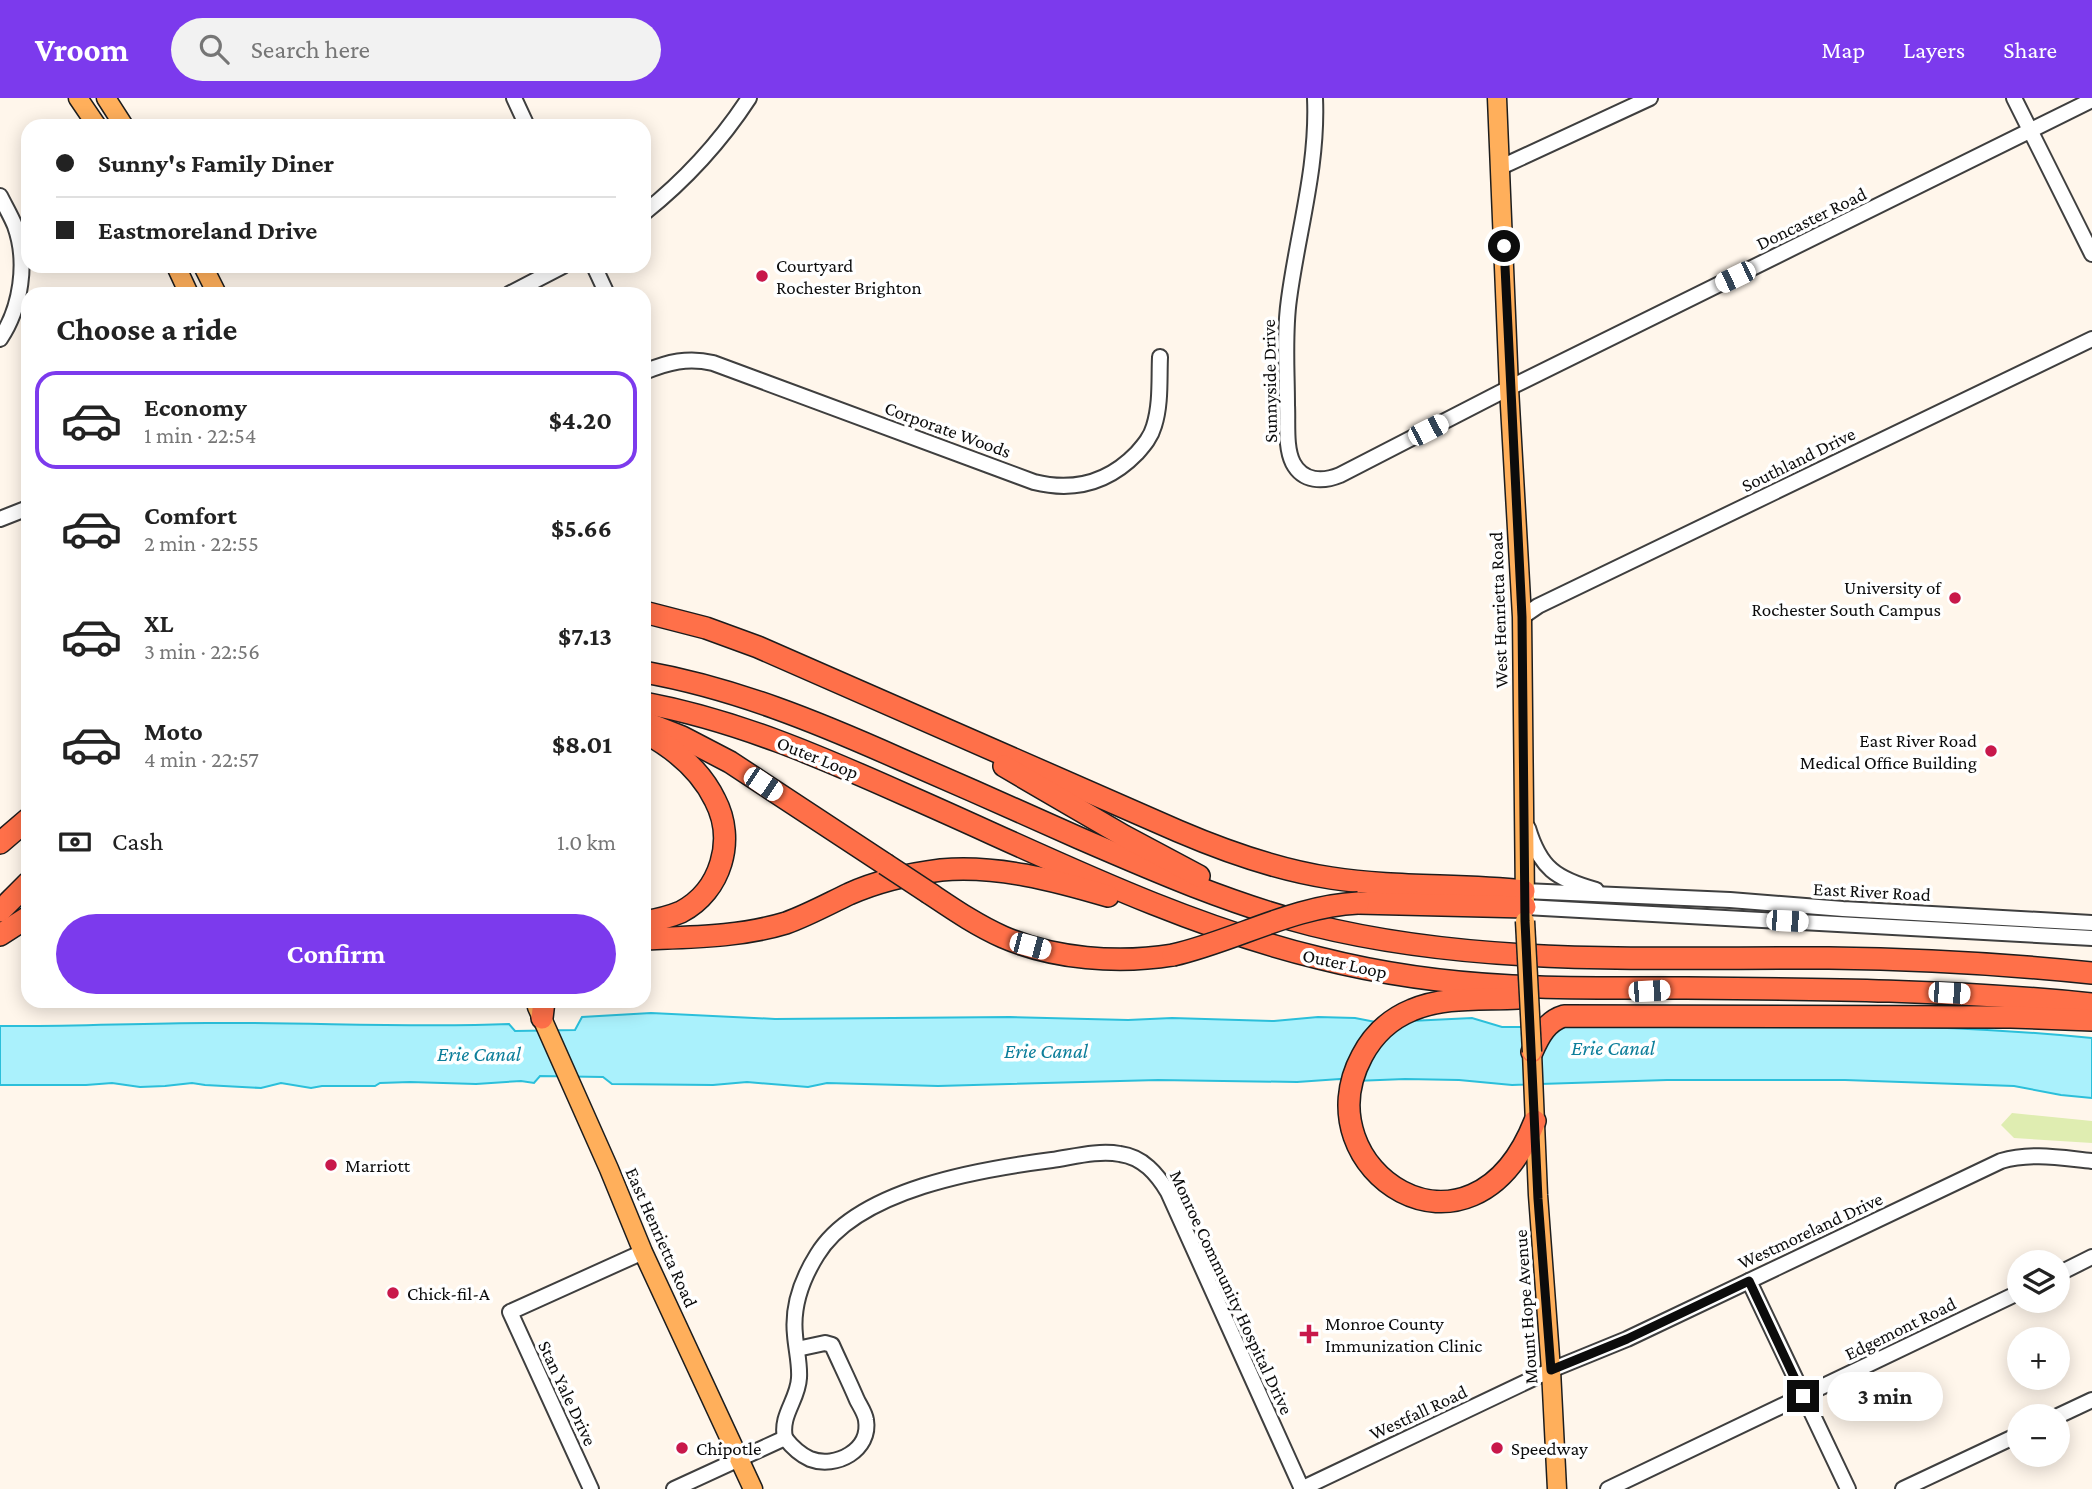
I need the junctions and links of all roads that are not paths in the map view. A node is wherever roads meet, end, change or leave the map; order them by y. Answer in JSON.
{"nodes":[{"id":1,"x":78,"y":98,"type":"edge"},
{"id":2,"x":106,"y":98,"type":"edge"},
{"id":3,"x":514,"y":98,"type":"edge"},
{"id":4,"x":749,"y":98,"type":"edge"},
{"id":5,"x":1315,"y":98,"type":"edge"},
{"id":6,"x":1497,"y":98,"type":"edge"},
{"id":7,"x":1650,"y":98,"type":"edge"},
{"id":8,"x":2014,"y":98,"type":"edge"},
{"id":9,"x":2092,"y":100,"type":"edge"},
{"id":10,"x":92,"y":119,"type":"edge"},
{"id":11,"x":120,"y":119,"type":"edge"},
{"id":12,"x":524,"y":119,"type":"edge"},
{"id":13,"x":2031,"y":131,"type":"junction"},
{"id":14,"x":1500,"y":167,"type":"junction"},
{"id":15,"x":0,"y":196,"type":"edge"},
{"id":16,"x":651,"y":206,"type":"edge"},
{"id":17,"x":2092,"y":254,"type":"edge"},
{"id":18,"x":21,"y":262,"type":"edge"},
{"id":19,"x":21,"y":273,"type":"edge"},
{"id":20,"x":550,"y":273,"type":"edge"},
{"id":21,"x":522,"y":287,"type":"edge"},
{"id":22,"x":0,"y":339,"type":"edge"},
{"id":23,"x":2092,"y":339,"type":"edge"},
{"id":24,"x":1160,"y":356,"type":"dead end"},
{"id":25,"x":651,"y":370,"type":"edge"},
{"id":26,"x":1509,"y":388,"type":"junction"},
{"id":27,"x":21,"y":511,"type":"edge"},
{"id":28,"x":0,"y":519,"type":"edge"},
{"id":29,"x":651,"y":614,"type":"edge"},
{"id":30,"x":1522,"y":617,"type":"junction"},
{"id":31,"x":651,"y":674,"type":"edge"},
{"id":32,"x":651,"y":705,"type":"edge"},
{"id":33,"x":890,"y":705,"type":"junction"},
{"id":34,"x":651,"y":725,"type":"edge"},
{"id":35,"x":651,"y":736,"type":"edge"},
{"id":36,"x":1524,"y":814,"type":"junction"},
{"id":37,"x":21,"y":825,"type":"edge"},
{"id":38,"x":21,"y":840,"type":"edge"},
{"id":39,"x":0,"y":843,"type":"edge"},
{"id":40,"x":0,"y":856,"type":"edge"},
{"id":41,"x":21,"y":890,"type":"edge"},
{"id":42,"x":1624,"y":896,"type":"junction"},
{"id":43,"x":1525,"y":906,"type":"junction"},
{"id":44,"x":0,"y":911,"type":"edge"},
{"id":45,"x":1272,"y":914,"type":"junction"},
{"id":46,"x":651,"y":921,"type":"edge"},
{"id":47,"x":21,"y":922,"type":"edge"},
{"id":48,"x":2092,"y":923,"type":"edge"},
{"id":49,"x":1214,"y":927,"type":"junction"},
{"id":50,"x":0,"y":935,"type":"edge"},
{"id":51,"x":2092,"y":938,"type":"edge"},
{"id":52,"x":651,"y":939,"type":"edge"},
{"id":53,"x":1943,"y":961,"type":"junction"},
{"id":54,"x":2092,"y":964,"type":"edge"},
{"id":55,"x":2092,"y":973,"type":"edge"},
{"id":56,"x":1700,"y":988,"type":"junction"},
{"id":57,"x":2092,"y":1004,"type":"edge"},
{"id":58,"x":540,"y":1008,"type":"edge"},
{"id":59,"x":2092,"y":1020,"type":"edge"},
{"id":60,"x":1532,"y":1052,"type":"junction"},
{"id":61,"x":1535,"y":1121,"type":"junction"},
{"id":62,"x":2092,"y":1161,"type":"edge"},
{"id":63,"x":643,"y":1252,"type":"junction"},
{"id":64,"x":2092,"y":1257,"type":"edge"},
{"id":65,"x":2070,"y":1268,"type":"edge"},
{"id":66,"x":1749,"y":1281,"type":"junction"},
{"id":67,"x":2007,"y":1298,"type":"edge"},
{"id":68,"x":797,"y":1349,"type":"junction"},
{"id":69,"x":1551,"y":1370,"type":"junction"},
{"id":70,"x":1803,"y":1396,"type":"junction"},
{"id":71,"x":2092,"y":1399,"type":"edge"},
{"id":72,"x":2070,"y":1410,"type":"edge"},
{"id":73,"x":785,"y":1438,"type":"junction"},
{"id":74,"x":2007,"y":1440,"type":"edge"},
{"id":75,"x":739,"y":1460,"type":"junction"},
{"id":76,"x":591,"y":1489,"type":"edge"},
{"id":77,"x":674,"y":1489,"type":"edge"},
{"id":78,"x":753,"y":1489,"type":"edge"},
{"id":79,"x":1302,"y":1489,"type":"edge"},
{"id":80,"x":1557,"y":1489,"type":"edge"},
{"id":81,"x":1608,"y":1489,"type":"edge"},
{"id":82,"x":1848,"y":1489,"type":"edge"},
{"id":83,"x":1903,"y":1489,"type":"edge"}],
"edges":[{"from":1,"to":10,"type":"main road"},
{"from":2,"to":11,"type":"main road"},
{"from":3,"to":12,"type":"street"},
{"from":4,"to":16,"type":"street"},
{"from":5,"to":26,"type":"street","name":"Sunnyside Drive"},
{"from":6,"to":14,"type":"main road","name":"West Henrietta Road"},
{"from":7,"to":14,"type":"street"},
{"from":8,"to":13,"type":"street"},
{"from":9,"to":13,"type":"street","name":"Doncaster Road"},
{"from":13,"to":17,"type":"street"},
{"from":13,"to":26,"type":"street","name":"Doncaster Road"},
{"from":14,"to":26,"type":"main road","name":"West Henrietta Road"},
{"from":15,"to":18,"type":"street"},
{"from":19,"to":22,"type":"street"},
{"from":20,"to":21,"type":"street"},
{"from":23,"to":30,"type":"street","name":"Southland Drive"},
{"from":24,"to":25,"type":"street","name":"Corporate Woods"},
{"from":26,"to":30,"type":"main road","name":"West Henrietta Road"},
{"from":27,"to":28,"type":"street"},
{"from":29,"to":33,"type":"highway"},
{"from":30,"to":36,"type":"main road","name":"West Henrietta Road"},
{"from":31,"to":45,"type":"highway","name":"Outer Loop"},
{"from":32,"to":49,"type":"highway","name":"Outer Loop"},
{"from":33,"to":43,"type":"highway"},
{"from":33,"to":45,"type":"highway"},
{"from":34,"to":43,"type":"highway","bridge":true},
{"from":35,"to":46,"type":"highway"},
{"from":36,"to":42,"type":"street"},
{"from":36,"to":43,"type":"main road","name":"West Henrietta Road"},
{"from":37,"to":39,"type":"highway"},
{"from":38,"to":40,"type":"highway"},
{"from":41,"to":44,"type":"highway"},
{"from":42,"to":43,"type":"street","name":"East River Road"},
{"from":42,"to":48,"type":"street","name":"East River Road"},
{"from":43,"to":51,"type":"street","name":"East River Road"},
{"from":43,"to":60,"type":"main road","name":"West Henrietta Road","bridge":true},
{"from":45,"to":53,"type":"highway","name":"Outer Loop"},
{"from":47,"to":50,"type":"highway"},
{"from":49,"to":52,"type":"highway"},
{"from":49,"to":56,"type":"highway","name":"Outer Loop"},
{"from":53,"to":54,"type":"highway"},
{"from":53,"to":55,"type":"highway","name":"Outer Loop"},
{"from":56,"to":57,"type":"highway","name":"Outer Loop"},
{"from":56,"to":61,"type":"highway"},
{"from":58,"to":63,"type":"main road","name":"East Henrietta Road"},
{"from":59,"to":60,"type":"highway"},
{"from":60,"to":61,"type":"main road","name":"West Henrietta Road"},
{"from":61,"to":69,"type":"main road","name":"Mount Hope Avenue"},
{"from":62,"to":66,"type":"street","name":"Westmoreland Drive"},
{"from":63,"to":75,"type":"main road","name":"East Henrietta Road"},
{"from":63,"to":76,"type":"street","name":"Stan Yale Drive"},
{"from":64,"to":65,"type":"street"},
{"from":66,"to":69,"type":"street","name":"Westmoreland Drive"},
{"from":66,"to":70,"type":"street"},
{"from":67,"to":70,"type":"street","name":"Edgemont Road"},
{"from":68,"to":73,"type":"street","name":"Monroe Community Hospital Drive"},
{"from":68,"to":73,"type":"street"},
{"from":68,"to":79,"type":"street","name":"Monroe Community Hospital Drive"},
{"from":69,"to":79,"type":"street","name":"Westfall Road"},
{"from":69,"to":80,"type":"main road","name":"Mount Hope Avenue"},
{"from":70,"to":81,"type":"street","name":"Edgemont Road"},
{"from":70,"to":82,"type":"street"},
{"from":71,"to":72,"type":"street"},
{"from":73,"to":75,"type":"street"},
{"from":74,"to":83,"type":"street"},
{"from":75,"to":77,"type":"street"},
{"from":75,"to":78,"type":"main road","name":"East Henrietta Road"}]}
